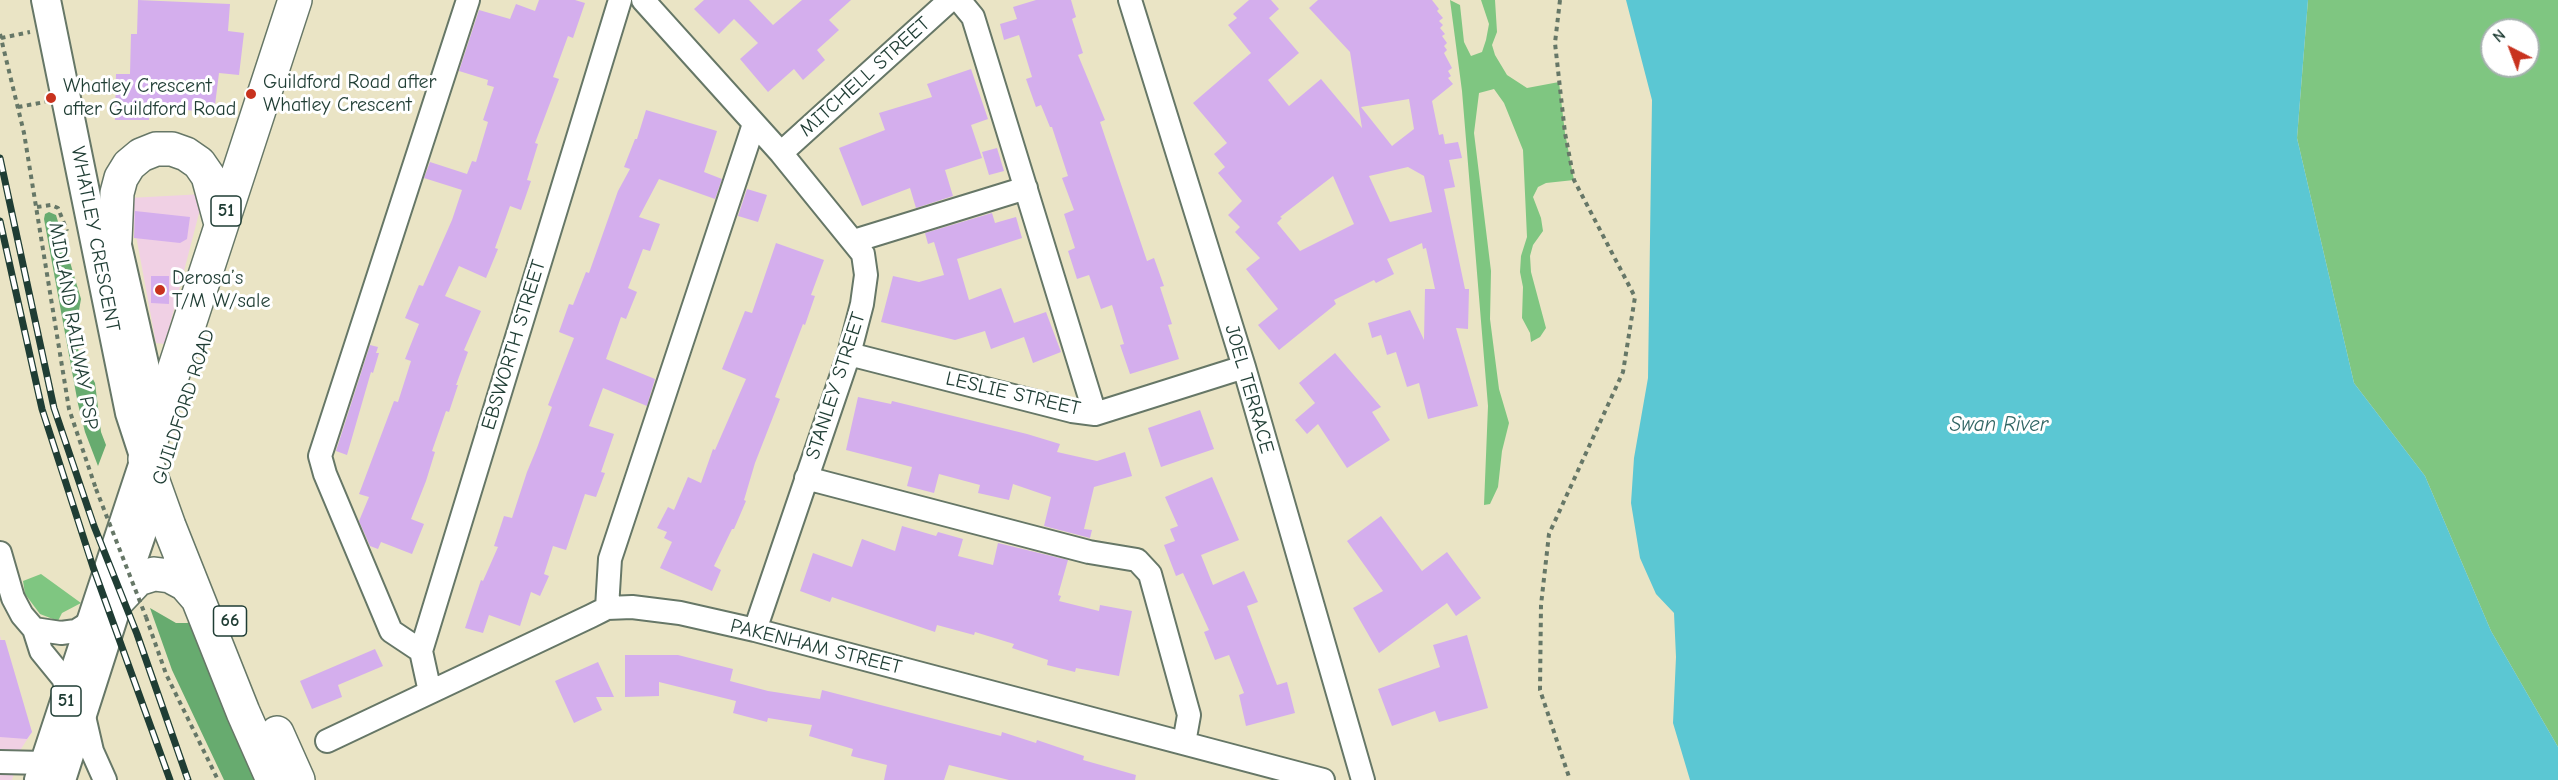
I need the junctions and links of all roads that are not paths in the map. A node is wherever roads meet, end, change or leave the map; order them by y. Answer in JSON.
{"nodes":[{"id":1,"x":46,"y":0,"type":"edge"},
{"id":2,"x":63,"y":0,"type":"edge"},
{"id":3,"x":296,"y":0,"type":"edge"},
{"id":4,"x":318,"y":0,"type":"edge"},
{"id":5,"x":468,"y":0,"type":"edge"},
{"id":6,"x":620,"y":0,"type":"edge"},
{"id":7,"x":643,"y":0,"type":"edge"},
{"id":8,"x":950,"y":0,"type":"edge"},
{"id":9,"x":959,"y":0,"type":"edge"},
{"id":10,"x":1130,"y":0,"type":"edge"},
{"id":11,"x":754,"y":124,"type":"junction"},
{"id":12,"x":781,"y":153,"type":"junction"},
{"id":13,"x":1026,"y":188,"type":"junction"},
{"id":14,"x":221,"y":224,"type":"junction"},
{"id":15,"x":115,"y":240,"type":"junction"},
{"id":16,"x":854,"y":241,"type":"junction"},
{"id":17,"x":849,"y":354,"type":"junction"},
{"id":18,"x":1244,"y":367,"type":"junction"},
{"id":19,"x":1095,"y":414,"type":"junction"},
{"id":20,"x":156,"y":458,"type":"junction"},
{"id":21,"x":806,"y":478,"type":"junction"},
{"id":22,"x":0,"y":553,"type":"edge"},
{"id":23,"x":198,"y":598,"type":"junction"},
{"id":24,"x":119,"y":599,"type":"junction"},
{"id":25,"x":608,"y":609,"type":"junction"},
{"id":26,"x":92,"y":621,"type":"junction"},
{"id":27,"x":34,"y":629,"type":"junction"},
{"id":28,"x":755,"y":630,"type":"junction"},
{"id":29,"x":421,"y":651,"type":"junction"},
{"id":30,"x":430,"y":692,"type":"junction"},
{"id":31,"x":76,"y":702,"type":"junction"},
{"id":32,"x":327,"y":741,"type":"dead end"},
{"id":33,"x":1184,"y":743,"type":"junction"},
{"id":34,"x":0,"y":762,"type":"edge"},
{"id":35,"x":48,"y":774,"type":"edge"},
{"id":36,"x":105,"y":780,"type":"edge"},
{"id":37,"x":273,"y":780,"type":"edge"},
{"id":38,"x":298,"y":780,"type":"edge"},
{"id":39,"x":1323,"y":780,"type":"edge"},
{"id":40,"x":1363,"y":780,"type":"edge"}],
"edges":[{"from":1,"to":20,"type":"main road","name":"WHATLEY CRESCENT"},
{"from":2,"to":15,"type":"main road","name":"WHATLEY CRESCENT"},
{"from":3,"to":14,"type":"highway","name":"GUILDFORD ROAD","number":"51"},
{"from":4,"to":20,"type":"highway","name":"GUILDFORD ROAD","number":"51"},
{"from":5,"to":29,"type":"street"},
{"from":6,"to":29,"type":"street","name":"EBSWORTH STREET"},
{"from":7,"to":11,"type":"street","name":"STANLEY STREET"},
{"from":8,"to":12,"type":"street","name":"MITCHELL STREET"},
{"from":9,"to":13,"type":"street"},
{"from":10,"to":18,"type":"street","name":"JOEL TERRACE"},
{"from":11,"to":12,"type":"street","name":"STANLEY STREET"},
{"from":11,"to":25,"type":"street"},
{"from":12,"to":16,"type":"street","name":"STANLEY STREET"},
{"from":13,"to":16,"type":"street"},
{"from":13,"to":19,"type":"street"},
{"from":14,"to":15,"type":"highway"},
{"from":14,"to":20,"type":"highway","name":"GUILDFORD ROAD","number":"51"},
{"from":15,"to":20,"type":"main road","name":"WHATLEY CRESCENT"},
{"from":16,"to":17,"type":"street","name":"STANLEY STREET"},
{"from":17,"to":19,"type":"street","name":"LESLIE STREET"},
{"from":17,"to":21,"type":"street","name":"STANLEY STREET"},
{"from":18,"to":19,"type":"street","name":"LESLIE STREET"},
{"from":18,"to":40,"type":"street","name":"JOEL TERRACE"},
{"from":20,"to":23,"type":"highway","number":"66"},
{"from":20,"to":24,"type":"main road","name":"GUILDFORD ROAD","number":"51"},
{"from":20,"to":26,"type":"main road","name":"GUILDFORD ROAD","number":"51"},
{"from":20,"to":38,"type":"highway","number":"66"},
{"from":21,"to":28,"type":"street","name":"STANLEY STREET"},
{"from":21,"to":33,"type":"street"},
{"from":22,"to":27,"type":"street"},
{"from":23,"to":24,"type":"highway","number":"51"},
{"from":23,"to":37,"type":"highway","number":"66"},
{"from":24,"to":31,"type":"main road","name":"GUILDFORD ROAD","number":"51"},
{"from":25,"to":28,"type":"street","name":"PAKENHAM STREET"},
{"from":25,"to":30,"type":"street","name":"PAKENHAM STREET"},
{"from":26,"to":27,"type":"street"},
{"from":26,"to":31,"type":"main road","name":"GUILDFORD ROAD","number":"51"},
{"from":27,"to":31,"type":"street"},
{"from":28,"to":33,"type":"street","name":"PAKENHAM STREET"},
{"from":29,"to":30,"type":"street","name":"EBSWORTH STREET"},
{"from":30,"to":32,"type":"street","name":"PAKENHAM STREET"},
{"from":31,"to":35,"type":"main road","name":"GUILDFORD ROAD","number":"51"},
{"from":31,"to":36,"type":"street"},
{"from":33,"to":39,"type":"street","name":"PAKENHAM STREET"},
{"from":34,"to":35,"type":"street"}]}
